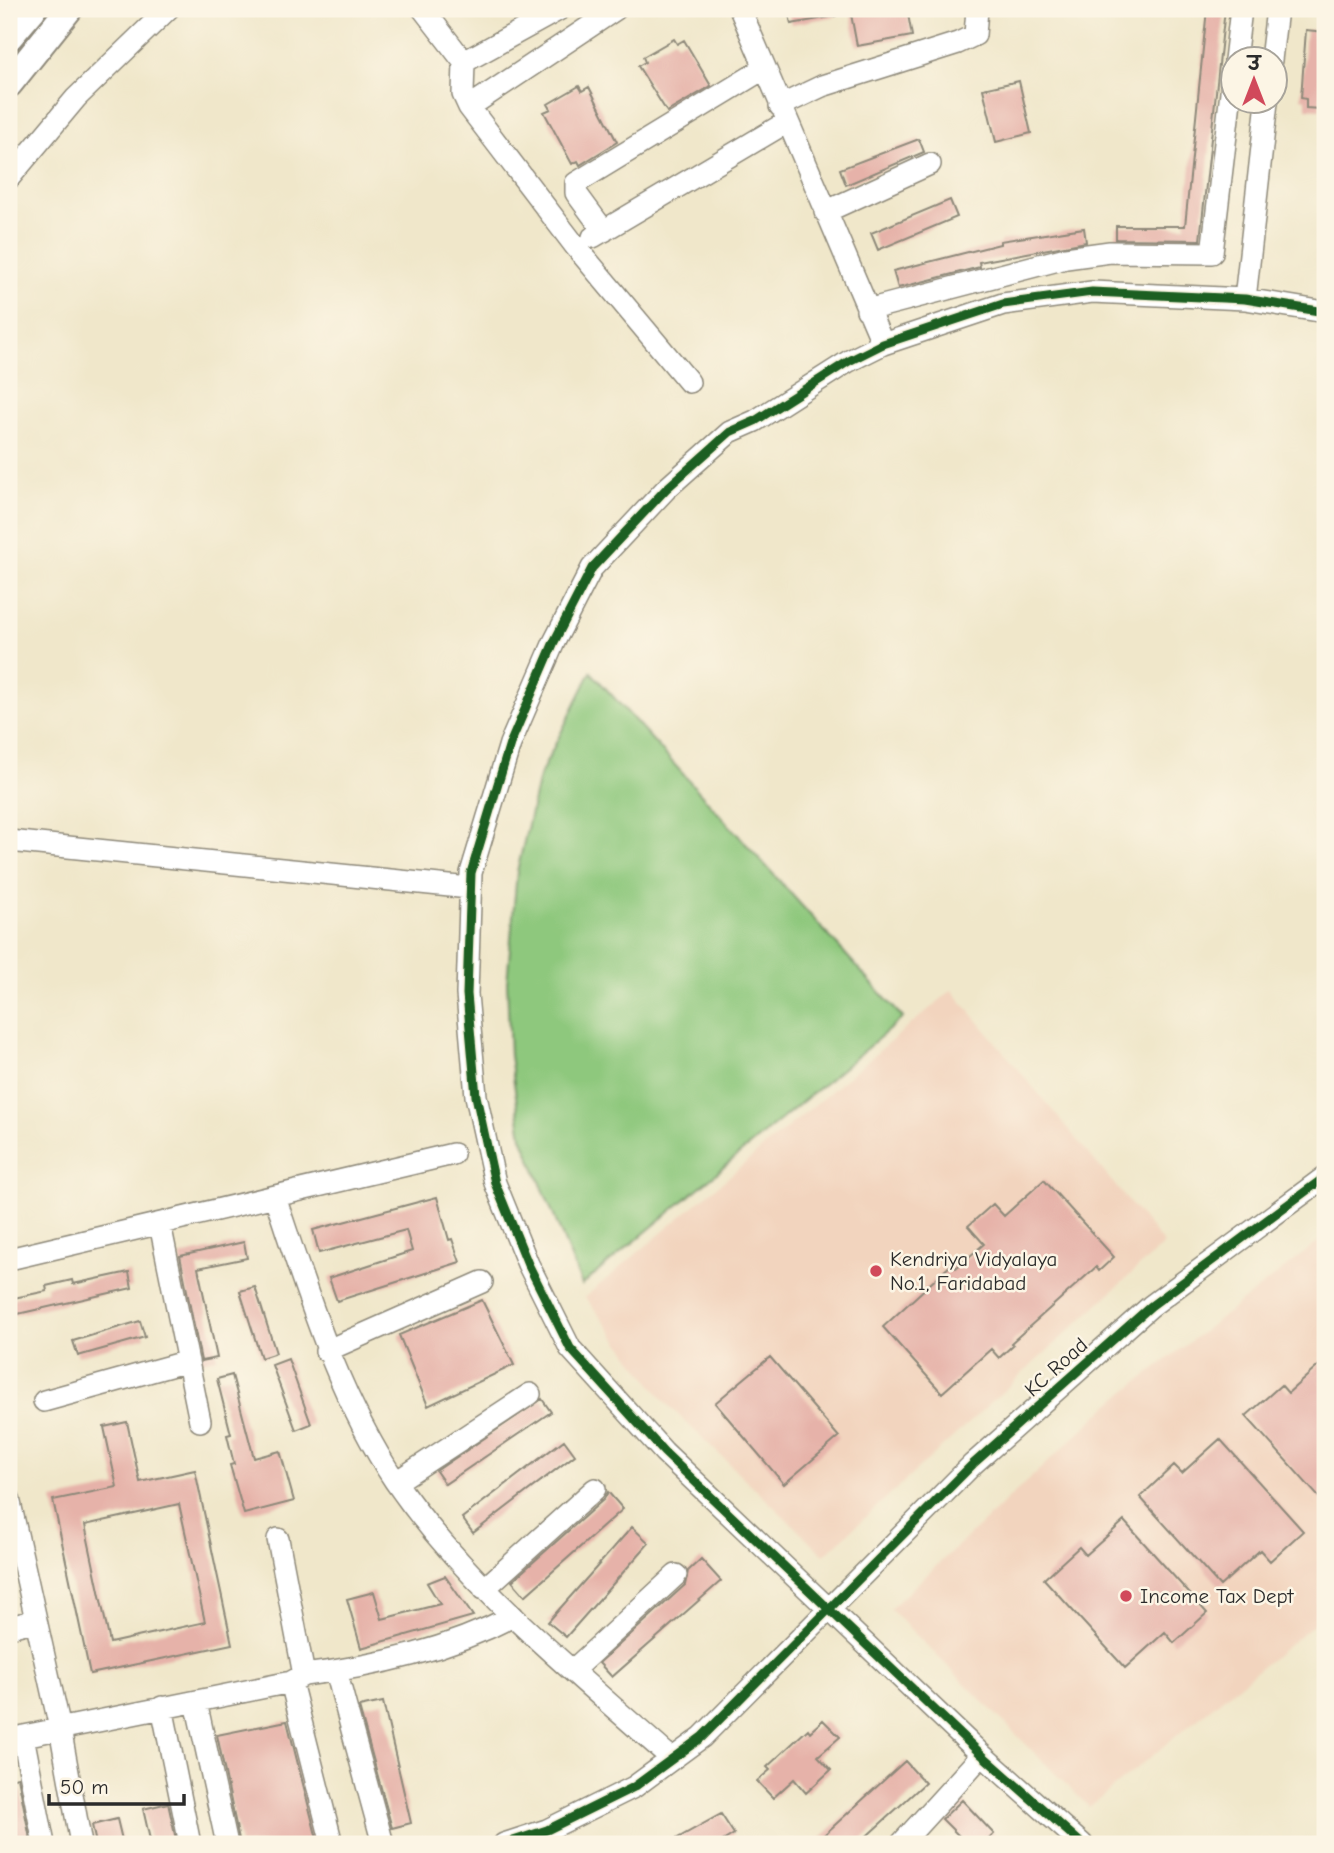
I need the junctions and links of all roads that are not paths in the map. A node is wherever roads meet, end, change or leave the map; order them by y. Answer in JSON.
{"nodes":[{"id":1,"x":33,"y":9,"type":"edge"},
{"id":2,"x":69,"y":9,"type":"edge"},
{"id":3,"x":423,"y":9,"type":"edge"},
{"id":4,"x":560,"y":9,"type":"edge"},
{"id":5,"x":616,"y":9,"type":"edge"},
{"id":6,"x":740,"y":9,"type":"edge"},
{"id":7,"x":977,"y":9,"type":"edge"},
{"id":8,"x":1241,"y":9,"type":"edge"},
{"id":9,"x":1277,"y":9,"type":"edge"},
{"id":10,"x":165,"y":10,"type":"edge"},
{"id":11,"x":9,"y":37,"type":"edge"},
{"id":12,"x":1237,"y":46,"type":"edge"},
{"id":13,"x":1273,"y":46,"type":"edge"},
{"id":14,"x":464,"y":62,"type":"junction"},
{"id":15,"x":765,"y":68,"type":"junction"},
{"id":16,"x":9,"y":84,"type":"edge"},
{"id":17,"x":470,"y":107,"type":"junction"},
{"id":18,"x":784,"y":114,"type":"junction"},
{"id":19,"x":1229,"y":116,"type":"edge"},
{"id":20,"x":1265,"y":116,"type":"edge"},
{"id":21,"x":930,"y":164,"type":"dead end"},
{"id":22,"x":9,"y":178,"type":"edge"},
{"id":23,"x":825,"y":212,"type":"junction"},
{"id":24,"x":604,"y":231,"type":"junction"},
{"id":25,"x":576,"y":247,"type":"junction"},
{"id":26,"x":1245,"y":299,"type":"junction"},
{"id":27,"x":866,"y":310,"type":"junction"},
{"id":28,"x":1325,"y":312,"type":"edge"},
{"id":29,"x":883,"y":344,"type":"junction"},
{"id":30,"x":689,"y":382,"type":"dead end"},
{"id":31,"x":9,"y":841,"type":"edge"},
{"id":32,"x":470,"y":888,"type":"junction"},
{"id":33,"x":453,"y":1154,"type":"dead end"},
{"id":34,"x":1325,"y":1177,"type":"edge"},
{"id":35,"x":275,"y":1197,"type":"junction"},
{"id":36,"x":160,"y":1224,"type":"junction"},
{"id":37,"x":9,"y":1259,"type":"edge"},
{"id":38,"x":482,"y":1282,"type":"dead end"},
{"id":39,"x":326,"y":1351,"type":"junction"},
{"id":40,"x":188,"y":1362,"type":"junction"},
{"id":41,"x":530,"y":1394,"type":"dead end"},
{"id":42,"x":44,"y":1401,"type":"dead end"},
{"id":43,"x":200,"y":1421,"type":"dead end"},
{"id":44,"x":396,"y":1482,"type":"junction"},
{"id":45,"x":596,"y":1489,"type":"dead end"},
{"id":46,"x":9,"y":1498,"type":"edge"},
{"id":47,"x":278,"y":1539,"type":"dead end"},
{"id":48,"x":676,"y":1575,"type":"dead end"},
{"id":49,"x":17,"y":1579,"type":"edge"},
{"id":50,"x":484,"y":1589,"type":"junction"},
{"id":51,"x":831,"y":1608,"type":"junction"},
{"id":52,"x":513,"y":1616,"type":"junction"},
{"id":53,"x":34,"y":1621,"type":"junction"},
{"id":54,"x":9,"y":1627,"type":"edge"},
{"id":55,"x":573,"y":1670,"type":"junction"},
{"id":56,"x":336,"y":1671,"type":"junction"},
{"id":57,"x":297,"y":1679,"type":"junction"},
{"id":58,"x":196,"y":1702,"type":"junction"},
{"id":59,"x":162,"y":1707,"type":"junction"},
{"id":60,"x":60,"y":1728,"type":"junction"},
{"id":61,"x":16,"y":1737,"type":"edge"},
{"id":62,"x":982,"y":1755,"type":"junction"},
{"id":63,"x":673,"y":1759,"type":"junction"},
{"id":64,"x":44,"y":1844,"type":"edge"},
{"id":65,"x":81,"y":1844,"type":"edge"},
{"id":66,"x":190,"y":1844,"type":"edge"},
{"id":67,"x":227,"y":1844,"type":"edge"},
{"id":68,"x":332,"y":1844,"type":"edge"},
{"id":69,"x":383,"y":1844,"type":"edge"},
{"id":70,"x":504,"y":1844,"type":"edge"},
{"id":71,"x":901,"y":1844,"type":"edge"},
{"id":72,"x":1082,"y":1844,"type":"edge"}],
"edges":[{"from":1,"to":11,"type":"street"},
{"from":2,"to":16,"type":"street"},
{"from":3,"to":14,"type":"street"},
{"from":4,"to":14,"type":"street"},
{"from":5,"to":17,"type":"street"},
{"from":6,"to":15,"type":"street"},
{"from":7,"to":18,"type":"street"},
{"from":8,"to":12,"type":"street"},
{"from":9,"to":13,"type":"street"},
{"from":10,"to":22,"type":"street"},
{"from":14,"to":17,"type":"street"},
{"from":15,"to":18,"type":"street"},
{"from":15,"to":24,"type":"street"},
{"from":17,"to":25,"type":"street"},
{"from":18,"to":23,"type":"street"},
{"from":18,"to":24,"type":"street"},
{"from":19,"to":27,"type":"street"},
{"from":20,"to":26,"type":"street"},
{"from":21,"to":23,"type":"street"},
{"from":23,"to":27,"type":"street"},
{"from":24,"to":25,"type":"street"},
{"from":25,"to":30,"type":"street"},
{"from":26,"to":28,"type":"street"},
{"from":26,"to":29,"type":"street"},
{"from":27,"to":29,"type":"street"},
{"from":29,"to":32,"type":"street"},
{"from":31,"to":32,"type":"street"},
{"from":32,"to":51,"type":"street"},
{"from":33,"to":35,"type":"street"},
{"from":34,"to":51,"type":"street","name":"KC Road"},
{"from":35,"to":36,"type":"street"},
{"from":35,"to":39,"type":"street"},
{"from":36,"to":37,"type":"street"},
{"from":36,"to":40,"type":"street"},
{"from":38,"to":39,"type":"street"},
{"from":39,"to":44,"type":"street"},
{"from":40,"to":42,"type":"street"},
{"from":40,"to":43,"type":"street"},
{"from":41,"to":44,"type":"street"},
{"from":44,"to":50,"type":"street"},
{"from":45,"to":50,"type":"street"},
{"from":46,"to":49,"type":"street"},
{"from":47,"to":57,"type":"street"},
{"from":48,"to":55,"type":"street"},
{"from":49,"to":53,"type":"street"},
{"from":50,"to":52,"type":"street"},
{"from":51,"to":62,"type":"street"},
{"from":51,"to":63,"type":"street","name":"KC Road"},
{"from":52,"to":55,"type":"street"},
{"from":52,"to":56,"type":"street"},
{"from":53,"to":54,"type":"street"},
{"from":53,"to":60,"type":"street"},
{"from":55,"to":63,"type":"street"},
{"from":56,"to":57,"type":"street"},
{"from":56,"to":69,"type":"street"},
{"from":57,"to":58,"type":"street"},
{"from":57,"to":68,"type":"street"},
{"from":58,"to":59,"type":"street"},
{"from":58,"to":67,"type":"street"},
{"from":59,"to":60,"type":"street"},
{"from":59,"to":66,"type":"street"},
{"from":60,"to":61,"type":"street"},
{"from":60,"to":65,"type":"street"},
{"from":61,"to":64,"type":"street"},
{"from":62,"to":71,"type":"street"},
{"from":62,"to":72,"type":"street"},
{"from":63,"to":70,"type":"street","name":"KC Road"}]}
